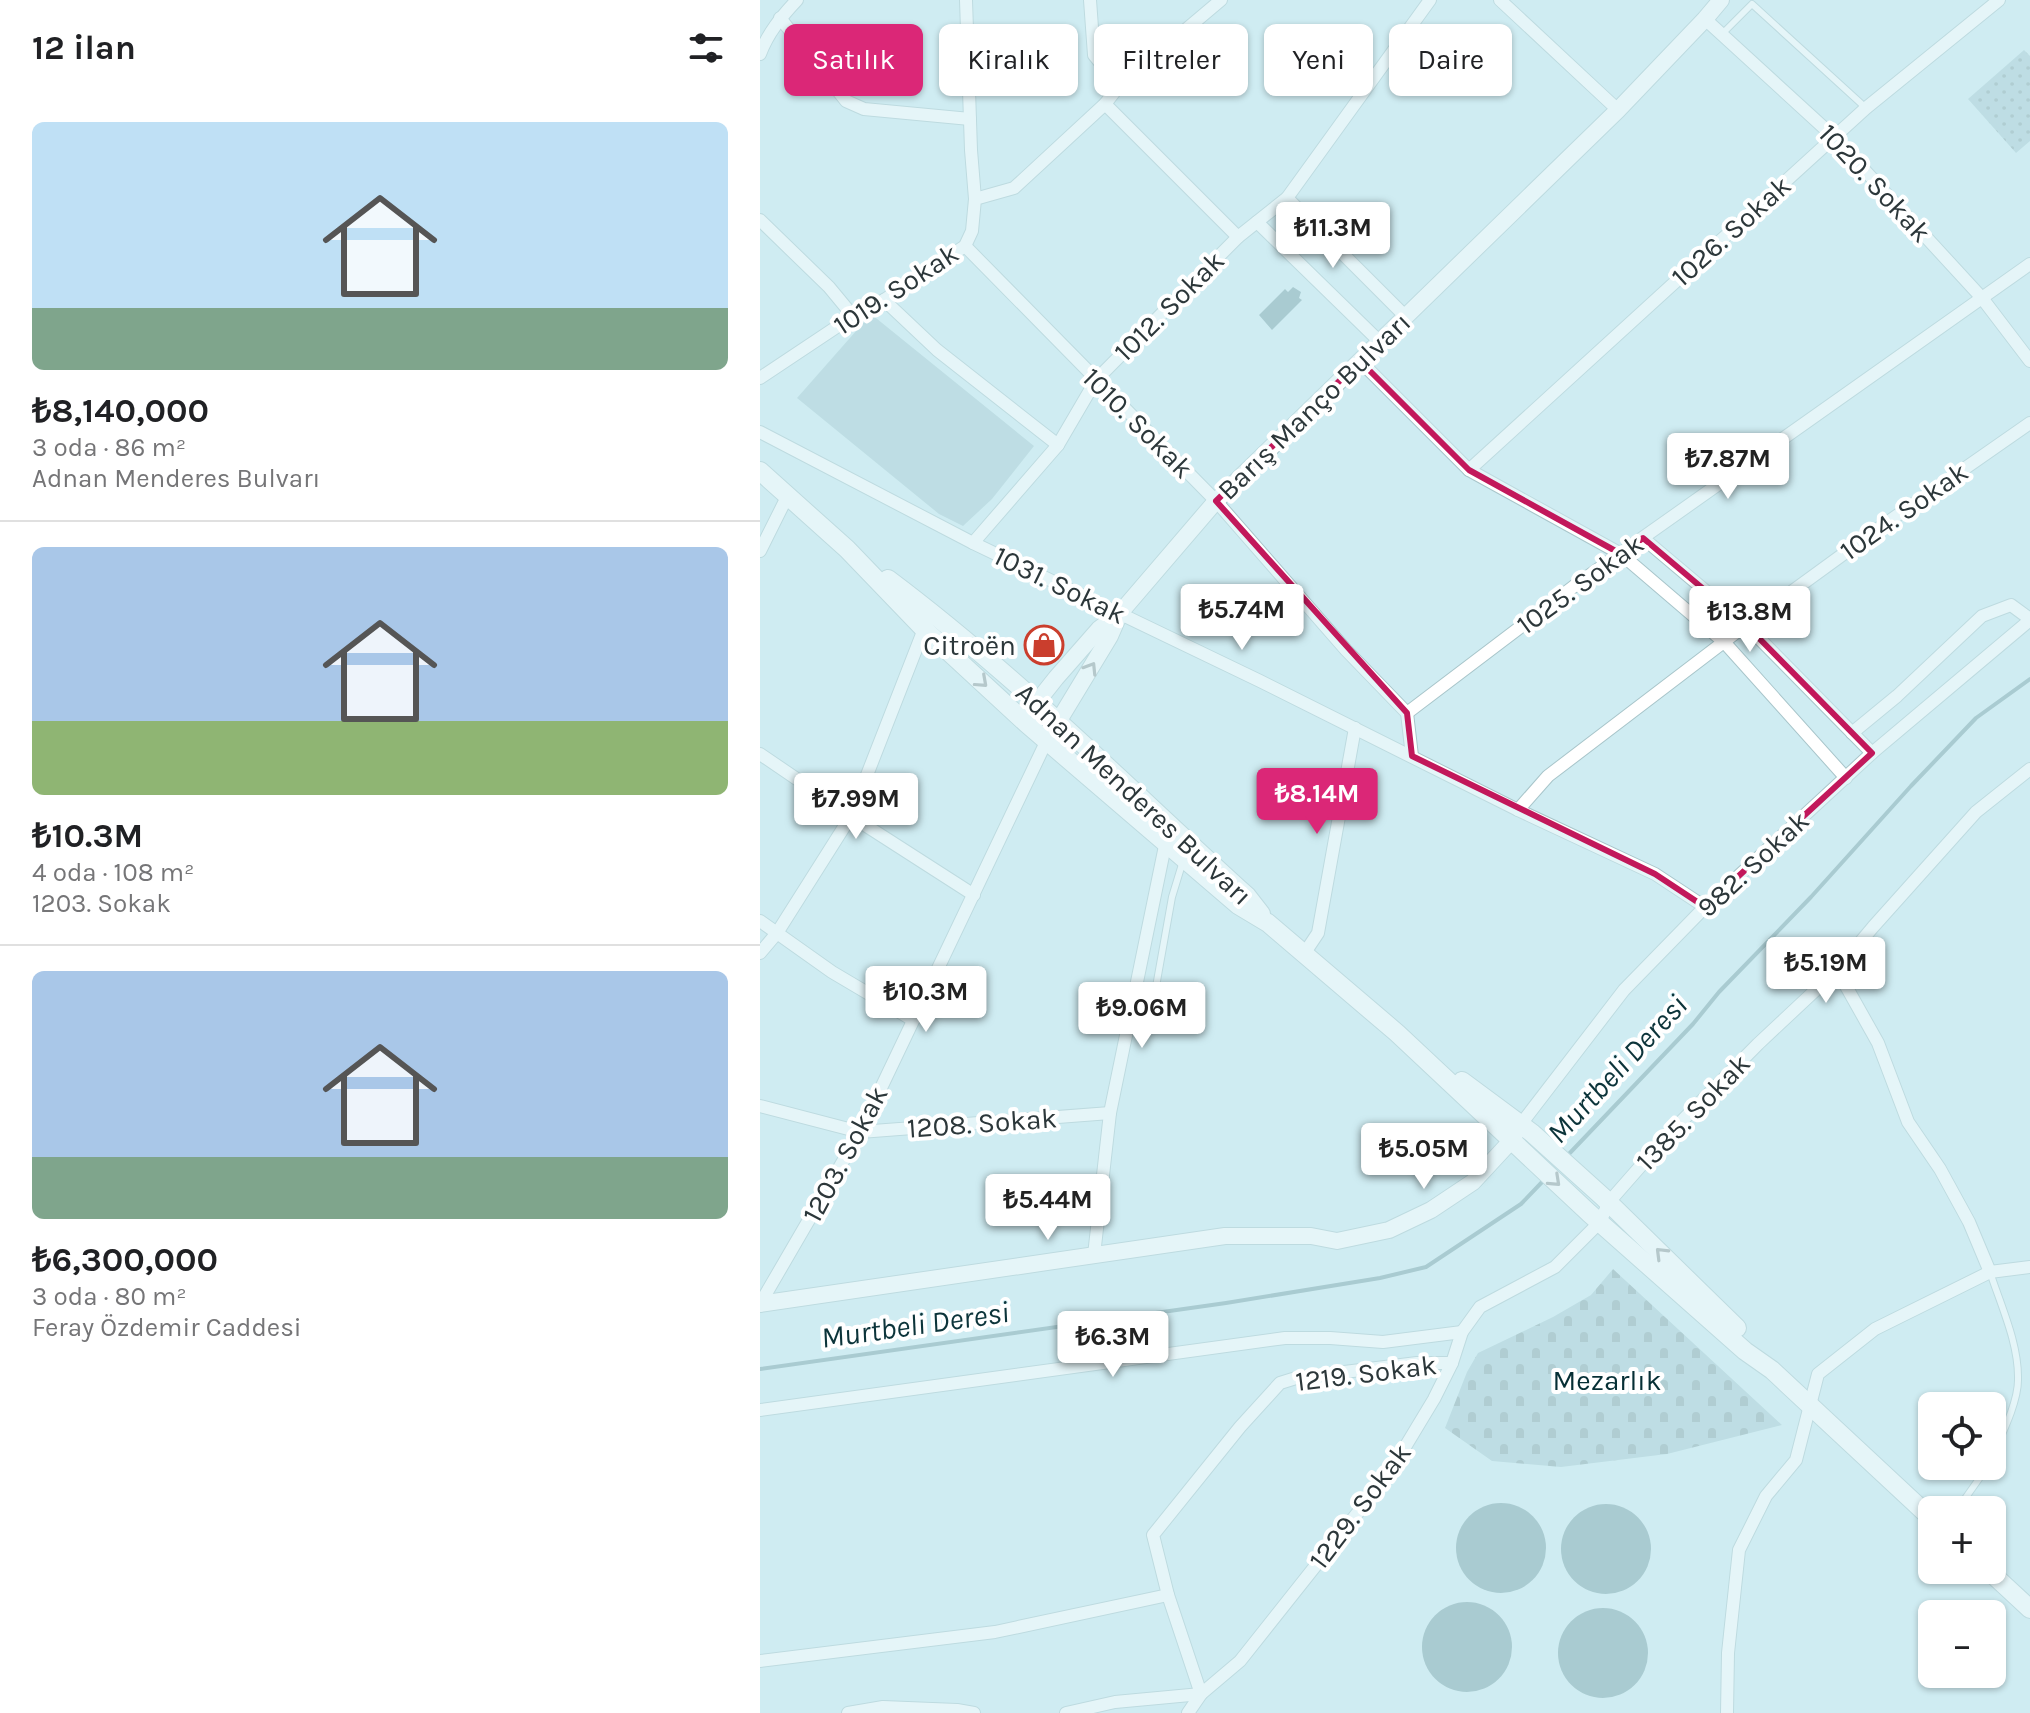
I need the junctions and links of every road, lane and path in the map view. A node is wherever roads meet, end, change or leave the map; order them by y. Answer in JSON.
{"nodes":[{"id":1,"x":786,"y":0,"type":"edge"},
{"id":2,"x":797,"y":0,"type":"edge"},
{"id":3,"x":966,"y":0,"type":"edge"},
{"id":4,"x":1090,"y":0,"type":"edge"},
{"id":5,"x":1221,"y":0,"type":"edge"},
{"id":6,"x":1430,"y":0,"type":"edge"},
{"id":7,"x":1500,"y":0,"type":"edge"},
{"id":8,"x":1721,"y":0,"type":"edge"},
{"id":9,"x":1999,"y":0,"type":"edge"},
{"id":10,"x":780,"y":18,"type":"junction"},
{"id":11,"x":1705,"y":19,"type":"junction"},
{"id":12,"x":1193,"y":24,"type":"edge"},
{"id":13,"x":1721,"y":34,"type":"junction"},
{"id":14,"x":760,"y":54,"type":"edge"},
{"id":15,"x":1094,"y":55,"type":"edge"},
{"id":16,"x":1111,"y":96,"type":"edge"},
{"id":17,"x":1105,"y":104,"type":"junction"},
{"id":18,"x":1866,"y":108,"type":"junction"},
{"id":19,"x":1618,"y":110,"type":"junction"},
{"id":20,"x":970,"y":119,"type":"junction"},
{"id":21,"x":1834,"y":137,"type":"junction"},
{"id":22,"x":1287,"y":198,"type":"junction"},
{"id":23,"x":975,"y":199,"type":"junction"},
{"id":24,"x":760,"y":220,"type":"edge"},
{"id":25,"x":1257,"y":222,"type":"junction"},
{"id":26,"x":1238,"y":237,"type":"junction"},
{"id":27,"x":965,"y":246,"type":"junction"},
{"id":28,"x":2030,"y":264,"type":"edge"},
{"id":29,"x":1982,"y":298,"type":"junction"},
{"id":30,"x":884,"y":300,"type":"junction"},
{"id":31,"x":853,"y":316,"type":"junction"},
{"id":32,"x":1405,"y":316,"type":"junction"},
{"id":33,"x":1379,"y":341,"type":"junction"},
{"id":34,"x":1360,"y":361,"type":"junction"},
{"id":35,"x":2030,"y":361,"type":"edge"},
{"id":36,"x":760,"y":378,"type":"edge"},
{"id":37,"x":1096,"y":380,"type":"junction"},
{"id":38,"x":2030,"y":423,"type":"edge"},
{"id":39,"x":760,"y":432,"type":"edge"},
{"id":40,"x":1058,"y":445,"type":"junction"},
{"id":41,"x":1469,"y":470,"type":"junction"},
{"id":42,"x":760,"y":471,"type":"edge"},
{"id":43,"x":788,"y":495,"type":"junction"},
{"id":44,"x":1216,"y":501,"type":"junction"},
{"id":45,"x":1643,"y":538,"type":"junction"},
{"id":46,"x":973,"y":543,"type":"junction"},
{"id":47,"x":847,"y":549,"type":"junction"},
{"id":48,"x":760,"y":551,"type":"edge"},
{"id":49,"x":1621,"y":554,"type":"junction"},
{"id":50,"x":1120,"y":613,"type":"junction"},
{"id":51,"x":2030,"y":620,"type":"edge"},
{"id":52,"x":1746,"y":625,"type":"junction"},
{"id":53,"x":924,"y":629,"type":"junction"},
{"id":54,"x":1725,"y":643,"type":"junction"},
{"id":55,"x":1037,"y":702,"type":"junction"},
{"id":56,"x":1407,"y":713,"type":"junction"},
{"id":57,"x":1058,"y":720,"type":"junction"},
{"id":58,"x":1027,"y":724,"type":"junction"},
{"id":59,"x":1355,"y":728,"type":"junction"},
{"id":60,"x":1852,"y":733,"type":"junction"},
{"id":61,"x":1047,"y":740,"type":"junction"},
{"id":62,"x":1872,"y":753,"type":"junction"},
{"id":63,"x":760,"y":754,"type":"edge"},
{"id":64,"x":1412,"y":756,"type":"junction"},
{"id":65,"x":2030,"y":769,"type":"edge"},
{"id":66,"x":1846,"y":778,"type":"junction"},
{"id":67,"x":1518,"y":810,"type":"junction"},
{"id":68,"x":851,"y":816,"type":"junction"},
{"id":69,"x":1166,"y":841,"type":"junction"},
{"id":70,"x":1184,"y":858,"type":"junction"},
{"id":71,"x":974,"y":895,"type":"junction"},
{"id":72,"x":1705,"y":907,"type":"junction"},
{"id":73,"x":760,"y":921,"type":"edge"},
{"id":74,"x":1268,"y":923,"type":"junction"},
{"id":75,"x":777,"y":933,"type":"junction"},
{"id":76,"x":760,"y":953,"type":"edge"},
{"id":77,"x":1304,"y":954,"type":"junction"},
{"id":78,"x":1837,"y":970,"type":"junction"},
{"id":79,"x":1152,"y":1009,"type":"dead end"},
{"id":80,"x":913,"y":1020,"type":"junction"},
{"id":81,"x":1397,"y":1033,"type":"junction"},
{"id":82,"x":760,"y":1106,"type":"edge"},
{"id":83,"x":1110,"y":1113,"type":"junction"},
{"id":84,"x":1527,"y":1128,"type":"junction"},
{"id":85,"x":860,"y":1132,"type":"junction"},
{"id":86,"x":1516,"y":1145,"type":"junction"},
{"id":87,"x":1606,"y":1199,"type":"junction"},
{"id":88,"x":1594,"y":1217,"type":"junction"},
{"id":89,"x":1094,"y":1255,"type":"junction"},
{"id":90,"x":2030,"y":1267,"type":"edge"},
{"id":91,"x":1990,"y":1272,"type":"junction"},
{"id":92,"x":760,"y":1304,"type":"edge"},
{"id":93,"x":1462,"y":1332,"type":"junction"},
{"id":94,"x":1452,"y":1363,"type":"junction"},
{"id":95,"x":1772,"y":1370,"type":"junction"},
{"id":96,"x":1810,"y":1406,"type":"junction"},
{"id":97,"x":760,"y":1410,"type":"edge"},
{"id":98,"x":2006,"y":1424,"type":"edge"},
{"id":99,"x":1918,"y":1506,"type":"edge"},
{"id":100,"x":2003,"y":1584,"type":"edge"},
{"id":101,"x":1168,"y":1595,"type":"junction"},
{"id":102,"x":2030,"y":1609,"type":"edge"},
{"id":103,"x":760,"y":1661,"type":"edge"},
{"id":104,"x":1201,"y":1694,"type":"junction"},
{"id":105,"x":848,"y":1713,"type":"edge"},
{"id":106,"x":974,"y":1713,"type":"edge"},
{"id":107,"x":1066,"y":1713,"type":"edge"},
{"id":108,"x":1188,"y":1713,"type":"edge"},
{"id":109,"x":1727,"y":1713,"type":"edge"}],
"edges":[{"from":1,"to":10,"type":"lane"},
{"from":2,"to":10,"type":"street"},
{"from":3,"to":20,"type":"street"},
{"from":4,"to":15,"type":"street"},
{"from":5,"to":12,"type":"street"},
{"from":6,"to":22,"type":"street","name":"1012. Sokak"},
{"from":7,"to":19,"type":"street"},
{"from":8,"to":11,"type":"main road","name":"Barış Manço Bulvarı"},
{"from":9,"to":18,"type":"street","name":"1026. Sokak"},
{"from":10,"to":14,"type":"street"},
{"from":10,"to":20,"type":"street"},
{"from":11,"to":13,"type":"street","name":"1020. Sokak"},
{"from":11,"to":19,"type":"main road","name":"Barış Manço Bulvarı"},
{"from":13,"to":18,"type":"lane"},
{"from":13,"to":21,"type":"street","name":"1020. Sokak"},
{"from":16,"to":17,"type":"street"},
{"from":17,"to":23,"type":"street"},
{"from":17,"to":26,"type":"street"},
{"from":18,"to":21,"type":"street","name":"1026. Sokak"},
{"from":19,"to":32,"type":"main road","name":"Barış Manço Bulvarı"},
{"from":20,"to":23,"type":"street"},
{"from":21,"to":29,"type":"street","name":"1020. Sokak"},
{"from":21,"to":41,"type":"street","name":"1026. Sokak"},
{"from":22,"to":25,"type":"street","name":"1012. Sokak"},
{"from":22,"to":32,"type":"street"},
{"from":23,"to":27,"type":"street","name":"1019. Sokak"},
{"from":24,"to":31,"type":"street"},
{"from":25,"to":26,"type":"street","name":"1012. Sokak"},
{"from":25,"to":33,"type":"street"},
{"from":26,"to":37,"type":"street","name":"1012. Sokak"},
{"from":27,"to":30,"type":"street","name":"1019. Sokak"},
{"from":27,"to":37,"type":"street","name":"1010. Sokak"},
{"from":28,"to":29,"type":"street","name":"1025. Sokak"},
{"from":29,"to":35,"type":"street","name":"1020. Sokak"},
{"from":29,"to":45,"type":"street","name":"1025. Sokak"},
{"from":30,"to":31,"type":"street","name":"1019. Sokak"},
{"from":30,"to":40,"type":"street"},
{"from":31,"to":36,"type":"street","name":"1019. Sokak"},
{"from":32,"to":33,"type":"main road","name":"Barış Manço Bulvarı"},
{"from":33,"to":34,"type":"main road","name":"Barış Manço Bulvarı"},
{"from":34,"to":41,"type":"street"},
{"from":34,"to":44,"type":"main road","name":"Barış Manço Bulvarı"},
{"from":37,"to":40,"type":"street","name":"1012. Sokak"},
{"from":37,"to":44,"type":"street","name":"1010. Sokak"},
{"from":38,"to":52,"type":"street","name":"1024. Sokak"},
{"from":39,"to":46,"type":"street","name":"1031. Sokak"},
{"from":40,"to":46,"type":"street","name":"1012. Sokak"},
{"from":41,"to":49,"type":"street"},
{"from":42,"to":43,"type":"main road","name":"Adnan Menderes Bulvarı"},
{"from":43,"to":47,"type":"main road","name":"Adnan Menderes Bulvarı"},
{"from":43,"to":48,"type":"street"},
{"from":44,"to":50,"type":"main road","name":"Barış Manço Bulvarı"},
{"from":44,"to":56,"type":"street","name":"1010. Sokak"},
{"from":45,"to":49,"type":"street","name":"1025. Sokak"},
{"from":45,"to":52,"type":"street"},
{"from":46,"to":50,"type":"street","name":"1031. Sokak"},
{"from":47,"to":53,"type":"main road","name":"Adnan Menderes Bulvarı"},
{"from":47,"to":55,"type":"main road","name":"Adnan Menderes Bulvarı"},
{"from":49,"to":54,"type":"street"},
{"from":49,"to":56,"type":"street","name":"1025. Sokak"},
{"from":50,"to":55,"type":"main road"},
{"from":57,"to":50,"type":"main road","name":"Barış Manço Bulvarı","one_way":true},
{"from":50,"to":59,"type":"street","name":"1031. Sokak"},
{"from":51,"to":60,"type":"street"},
{"from":51,"to":62,"type":"street","name":"982. Sokak"},
{"from":52,"to":54,"type":"street","name":"1024. Sokak"},
{"from":52,"to":60,"type":"street"},
{"from":53,"to":58,"type":"main road","name":"Adnan Menderes Bulvarı","one_way":true},
{"from":53,"to":68,"type":"street"},
{"from":54,"to":66,"type":"street"},
{"from":54,"to":67,"type":"street","name":"1024. Sokak"},
{"from":55,"to":57,"type":"main road","name":"Adnan Menderes Bulvarı"},
{"from":55,"to":58,"type":"main road"},
{"from":56,"to":64,"type":"street"},
{"from":57,"to":61,"type":"main road","name":"Barış Manço Bulvarı"},
{"from":57,"to":74,"type":"main road","name":"Adnan Menderes Bulvarı"},
{"from":58,"to":61,"type":"main road","name":"Adnan Menderes Bulvarı"},
{"from":59,"to":64,"type":"street","name":"1031. Sokak"},
{"from":59,"to":77,"type":"street"},
{"from":60,"to":62,"type":"street"},
{"from":61,"to":69,"type":"main road","name":"Adnan Menderes Bulvarı"},
{"from":61,"to":71,"type":"street","name":"1203. Sokak"},
{"from":62,"to":66,"type":"street","name":"982. Sokak"},
{"from":63,"to":68,"type":"street"},
{"from":64,"to":67,"type":"street","name":"1031. Sokak"},
{"from":65,"to":78,"type":"street","name":"1385. Sokak"},
{"from":66,"to":72,"type":"street","name":"982. Sokak"},
{"from":67,"to":72,"type":"street","name":"1031. Sokak"},
{"from":68,"to":71,"type":"street"},
{"from":68,"to":75,"type":"street"},
{"from":69,"to":70,"type":"main road","name":"Adnan Menderes Bulvarı"},
{"from":69,"to":83,"type":"street"},
{"from":70,"to":74,"type":"main road","name":"Adnan Menderes Bulvarı"},
{"from":70,"to":79,"type":"lane"},
{"from":71,"to":80,"type":"street","name":"1203. Sokak"},
{"from":72,"to":84,"type":"street","name":"982. Sokak"},
{"from":73,"to":75,"type":"street"},
{"from":74,"to":77,"type":"main road","name":"Adnan Menderes Bulvarı"},
{"from":75,"to":76,"type":"street"},
{"from":75,"to":80,"type":"street"},
{"from":77,"to":81,"type":"main road","name":"Adnan Menderes Bulvarı"},
{"from":78,"to":87,"type":"street","name":"1385. Sokak"},
{"from":78,"to":91,"type":"street"},
{"from":80,"to":85,"type":"street","name":"1203. Sokak"},
{"from":81,"to":84,"type":"main road","name":"Adnan Menderes Bulvarı"},
{"from":81,"to":86,"type":"main road","name":"Adnan Menderes Bulvarı"},
{"from":82,"to":85,"type":"street","name":"1208. Sokak"},
{"from":83,"to":85,"type":"street","name":"1208. Sokak"},
{"from":83,"to":89,"type":"street"},
{"from":84,"to":86,"type":"main road","name":"982. Sokak"},
{"from":84,"to":87,"type":"main road","name":"Adnan Menderes Bulvarı"},
{"from":85,"to":92,"type":"street","name":"1203. Sokak"},
{"from":86,"to":88,"type":"main road","name":"Adnan Menderes Bulvarı","one_way":true},
{"from":86,"to":89,"type":"main road","name":"982. Sokak"},
{"from":87,"to":88,"type":"street","name":"1385. Sokak"},
{"from":95,"to":87,"type":"main road","name":"Adnan Menderes Bulvarı","one_way":true},
{"from":88,"to":93,"type":"street","name":"1229. Sokak"},
{"from":88,"to":95,"type":"main road","name":"Adnan Menderes Bulvarı"},
{"from":89,"to":92,"type":"main road","name":"982. Sokak"},
{"from":90,"to":91,"type":"street"},
{"from":91,"to":96,"type":"street"},
{"from":91,"to":98,"type":"lane"},
{"from":93,"to":94,"type":"street","name":"1229. Sokak"},
{"from":93,"to":97,"type":"street"},
{"from":94,"to":101,"type":"street","name":"1219. Sokak"},
{"from":94,"to":104,"type":"street","name":"1229. Sokak"},
{"from":95,"to":96,"type":"main road","name":"Adnan Menderes Bulvarı"},
{"from":96,"to":99,"type":"main road","name":"Adnan Menderes Bulvarı"},
{"from":96,"to":109,"type":"street"},
{"from":100,"to":102,"type":"main road"},
{"from":101,"to":103,"type":"street"},
{"from":101,"to":104,"type":"street"},
{"from":104,"to":107,"type":"street"},
{"from":104,"to":108,"type":"street","name":"1229. Sokak"},
{"from":105,"to":106,"type":"street"}]}
